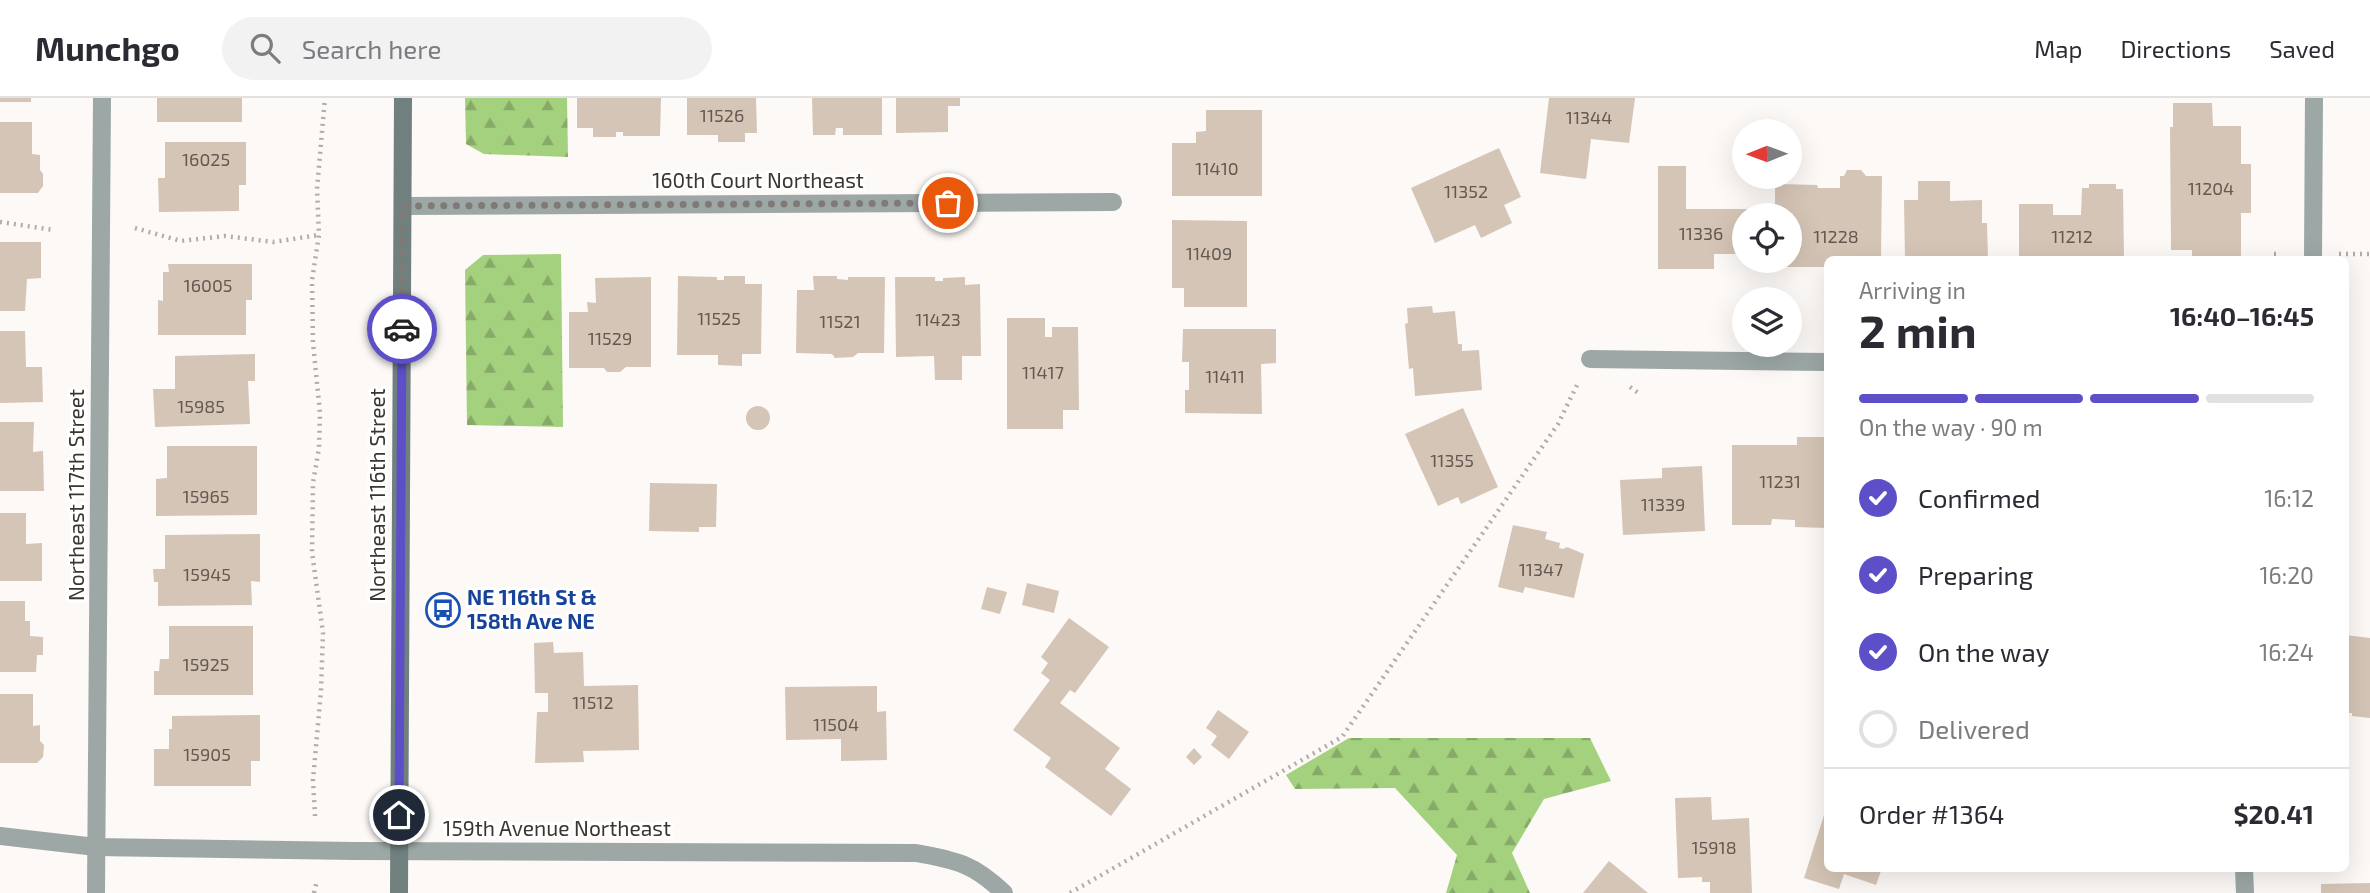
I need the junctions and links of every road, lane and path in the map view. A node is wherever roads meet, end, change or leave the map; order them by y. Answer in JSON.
{"nodes":[{"id":1,"x":102,"y":98,"type":"edge"},
{"id":2,"x":325,"y":98,"type":"edge"},
{"id":3,"x":403,"y":98,"type":"edge"},
{"id":4,"x":2314,"y":98,"type":"edge"},
{"id":5,"x":1113,"y":202,"type":"dead end"},
{"id":6,"x":403,"y":206,"type":"junction"},
{"id":7,"x":0,"y":222,"type":"edge"},
{"id":8,"x":135,"y":228,"type":"dead end"},
{"id":9,"x":54,"y":230,"type":"dead end"},
{"id":10,"x":318,"y":235,"type":"junction"},
{"id":11,"x":2274,"y":254,"type":"dead end"},
{"id":12,"x":2281,"y":254,"type":"dead end"},
{"id":13,"x":2340,"y":254,"type":"dead end"},
{"id":14,"x":2370,"y":254,"type":"edge"},
{"id":15,"x":2313,"y":256,"type":"edge"},
{"id":16,"x":1590,"y":359,"type":"joint"},
{"id":17,"x":1824,"y":362,"type":"edge"},
{"id":18,"x":315,"y":816,"type":"dead end"},
{"id":19,"x":0,"y":836,"type":"edge"},
{"id":20,"x":96,"y":847,"type":"junction"},
{"id":21,"x":399,"y":851,"type":"junction"},
{"id":22,"x":2244,"y":872,"type":"edge"},
{"id":23,"x":317,"y":880,"type":"dead end"},
{"id":24,"x":96,"y":893,"type":"edge"},
{"id":25,"x":314,"y":893,"type":"edge"},
{"id":26,"x":399,"y":893,"type":"edge"},
{"id":27,"x":1004,"y":893,"type":"edge"},
{"id":28,"x":1070,"y":893,"type":"edge"},
{"id":29,"x":2245,"y":893,"type":"edge"}],
"edges":[{"from":1,"to":20,"type":"street","name":"Northeast 117th Street"},
{"from":2,"to":10,"type":"path"},
{"from":3,"to":6,"type":"street","name":"Northeast 116th Street"},
{"from":4,"to":15,"type":"street"},
{"from":5,"to":6,"type":"street","name":"160th Court Northeast"},
{"from":6,"to":21,"type":"street","name":"Northeast 116th Street"},
{"from":7,"to":9,"type":"path"},
{"from":8,"to":10,"type":"path"},
{"from":10,"to":18,"type":"path"},
{"from":11,"to":12,"type":"path"},
{"from":13,"to":14,"type":"path"},
{"from":16,"to":17,"type":"street"},
{"from":16,"to":28,"type":"path"},
{"from":19,"to":20,"type":"street","name":"159th Avenue Northeast"},
{"from":20,"to":21,"type":"street","name":"159th Avenue Northeast"},
{"from":20,"to":24,"type":"street","name":"Northeast 117th Street"},
{"from":21,"to":26,"type":"street","name":"Northeast 116th Street"},
{"from":21,"to":27,"type":"street","name":"159th Avenue Northeast"},
{"from":22,"to":29,"type":"street"},
{"from":23,"to":25,"type":"path"}]}
